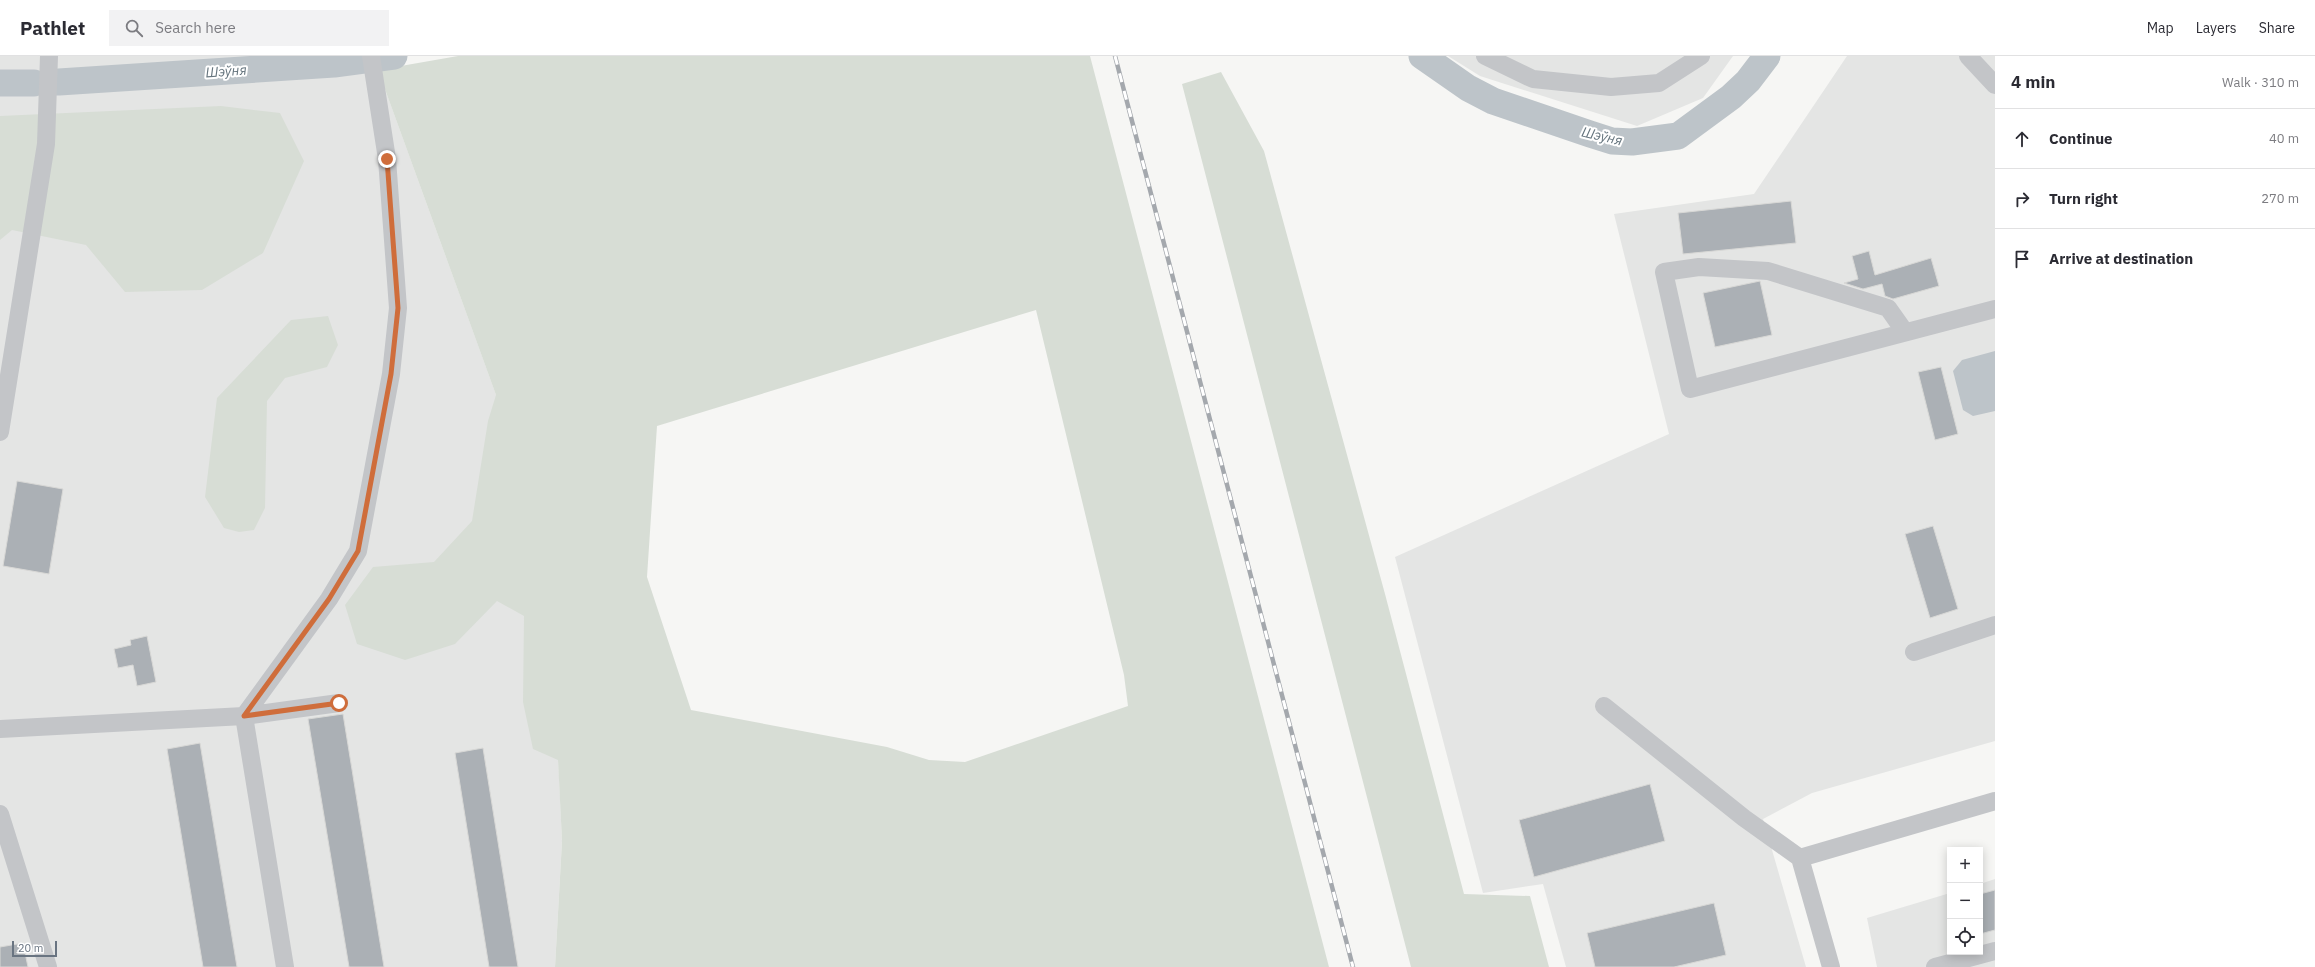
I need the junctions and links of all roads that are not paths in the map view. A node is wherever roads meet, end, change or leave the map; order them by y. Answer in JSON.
{"nodes":[{"id":1,"x":49,"y":56,"type":"edge"},
{"id":2,"x":371,"y":56,"type":"edge"},
{"id":3,"x":1485,"y":56,"type":"edge"},
{"id":4,"x":1701,"y":56,"type":"edge"},
{"id":5,"x":1968,"y":56,"type":"edge"},
{"id":6,"x":1995,"y":85,"type":"edge"},
{"id":7,"x":1995,"y":308,"type":"edge"},
{"id":8,"x":1905,"y":332,"type":"junction"},
{"id":9,"x":0,"y":432,"type":"edge"},
{"id":10,"x":1995,"y":625,"type":"edge"},
{"id":11,"x":1914,"y":652,"type":"dead end"},
{"id":12,"x":339,"y":703,"type":"dead end"},
{"id":13,"x":1604,"y":706,"type":"dead end"},
{"id":14,"x":244,"y":716,"type":"junction"},
{"id":15,"x":0,"y":729,"type":"edge"},
{"id":16,"x":1995,"y":801,"type":"edge"},
{"id":17,"x":0,"y":814,"type":"edge"},
{"id":18,"x":1800,"y":858,"type":"junction"},
{"id":19,"x":1995,"y":951,"type":"edge"},
{"id":20,"x":48,"y":967,"type":"edge"},
{"id":21,"x":285,"y":967,"type":"edge"},
{"id":22,"x":1830,"y":967,"type":"edge"},
{"id":23,"x":1935,"y":967,"type":"edge"}],
"edges":[{"from":1,"to":9,"type":"street"},
{"from":2,"to":14,"type":"street"},
{"from":3,"to":4,"type":"street"},
{"from":5,"to":6,"type":"street"},
{"from":7,"to":8,"type":"street"},
{"from":8,"to":8,"type":"street"},
{"from":10,"to":11,"type":"street"},
{"from":12,"to":14,"type":"street"},
{"from":13,"to":18,"type":"street"},
{"from":14,"to":15,"type":"street"},
{"from":14,"to":21,"type":"street"},
{"from":16,"to":18,"type":"street"},
{"from":17,"to":20,"type":"street"},
{"from":18,"to":22,"type":"street"},
{"from":19,"to":23,"type":"street"}]}
